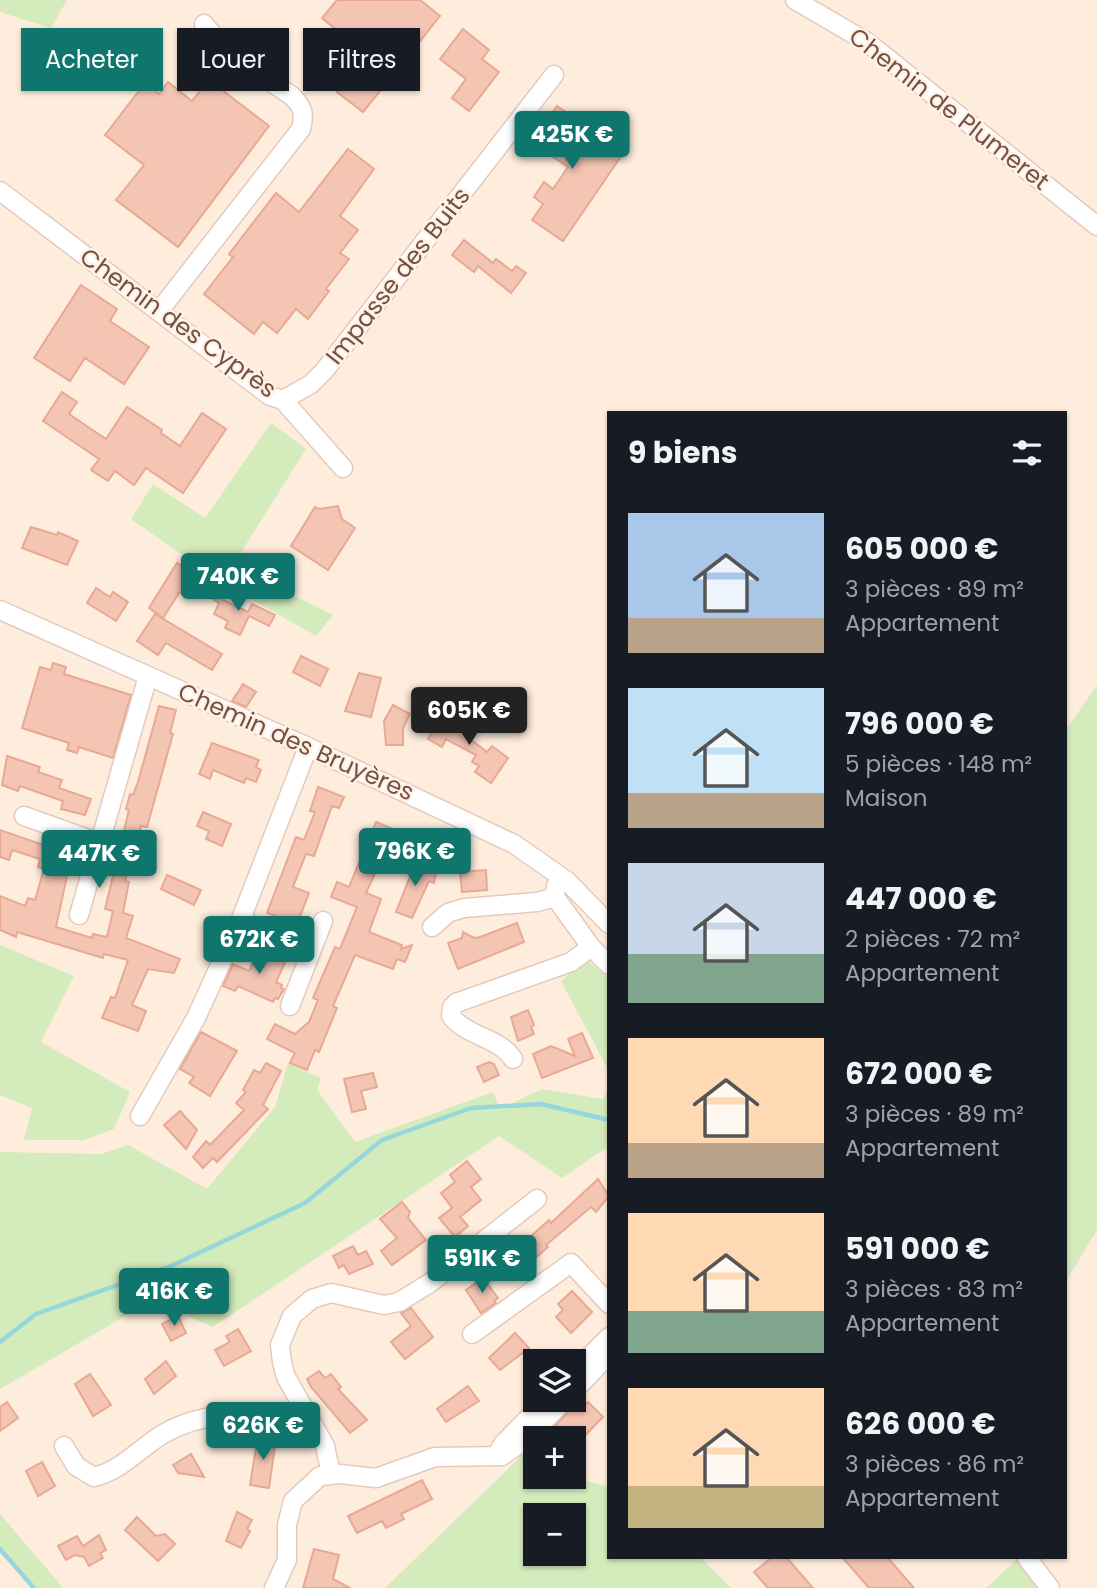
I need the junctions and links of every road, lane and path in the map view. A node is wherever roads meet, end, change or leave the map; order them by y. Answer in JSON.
{"nodes":[{"id":1,"x":795,"y":0,"type":"edge"},
{"id":2,"x":204,"y":24,"type":"dead end"},
{"id":3,"x":554,"y":75,"type":"dead end"},
{"id":4,"x":0,"y":191,"type":"edge"},
{"id":5,"x":1097,"y":226,"type":"edge"},
{"id":6,"x":159,"y":311,"type":"junction"},
{"id":7,"x":284,"y":400,"type":"junction"},
{"id":8,"x":343,"y":468,"type":"dead end"},
{"id":9,"x":0,"y":610,"type":"edge"},
{"id":10,"x":148,"y":676,"type":"junction"},
{"id":11,"x":308,"y":747,"type":"junction"},
{"id":12,"x":24,"y":816,"type":"dead end"},
{"id":13,"x":99,"y":843,"type":"junction"},
{"id":14,"x":556,"y":873,"type":"junction"},
{"id":15,"x":555,"y":897,"type":"junction"},
{"id":16,"x":79,"y":915,"type":"dead end"},
{"id":17,"x":241,"y":919,"type":"junction"},
{"id":18,"x":323,"y":921,"type":"dead end"},
{"id":19,"x":607,"y":922,"type":"edge"},
{"id":20,"x":432,"y":927,"type":"dead end"},
{"id":21,"x":591,"y":947,"type":"junction"},
{"id":22,"x":309,"y":954,"type":"junction"},
{"id":23,"x":607,"y":963,"type":"edge"},
{"id":24,"x":290,"y":1006,"type":"dead end"},
{"id":25,"x":513,"y":1059,"type":"dead end"},
{"id":26,"x":140,"y":1116,"type":"dead end"},
{"id":27,"x":537,"y":1199,"type":"dead end"},
{"id":28,"x":607,"y":1302,"type":"edge"},
{"id":29,"x":472,"y":1334,"type":"dead end"},
{"id":30,"x":607,"y":1339,"type":"edge"},
{"id":31,"x":607,"y":1356,"type":"edge"},
{"id":32,"x":586,"y":1359,"type":"edge"},
{"id":33,"x":586,"y":1378,"type":"edge"},
{"id":34,"x":534,"y":1412,"type":"edge"},
{"id":35,"x":553,"y":1412,"type":"edge"},
{"id":36,"x":306,"y":1415,"type":"junction"},
{"id":37,"x":64,"y":1446,"type":"dead end"},
{"id":38,"x":495,"y":1457,"type":"junction"},
{"id":39,"x":331,"y":1474,"type":"junction"},
{"id":40,"x":1028,"y":1559,"type":"edge"},
{"id":41,"x":275,"y":1588,"type":"edge"},
{"id":42,"x":1050,"y":1588,"type":"edge"}],
"edges":[{"from":1,"to":5,"type":"street","name":"Chemin de Plumeret"},
{"from":2,"to":6,"type":"street"},
{"from":3,"to":7,"type":"street","name":"Impasse des Buits"},
{"from":4,"to":6,"type":"street","name":"Chemin des Cyprès"},
{"from":6,"to":7,"type":"street","name":"Chemin des Cyprès"},
{"from":7,"to":8,"type":"street","name":"Chemin des Cyprès"},
{"from":9,"to":10,"type":"street","name":"Chemin des Bruyères"},
{"from":10,"to":11,"type":"street","name":"Chemin des Bruyères"},
{"from":10,"to":13,"type":"street"},
{"from":11,"to":14,"type":"street","name":"Chemin des Bruyères"},
{"from":11,"to":17,"type":"street"},
{"from":12,"to":13,"type":"street"},
{"from":13,"to":16,"type":"street"},
{"from":14,"to":15,"type":"street"},
{"from":14,"to":19,"type":"street","name":"Chemin des Bruyères"},
{"from":15,"to":20,"type":"street"},
{"from":15,"to":21,"type":"street"},
{"from":17,"to":22,"type":"street"},
{"from":17,"to":26,"type":"street"},
{"from":18,"to":22,"type":"street"},
{"from":21,"to":23,"type":"street"},
{"from":21,"to":25,"type":"street"},
{"from":22,"to":24,"type":"street"},
{"from":27,"to":36,"type":"street"},
{"from":28,"to":29,"type":"street"},
{"from":30,"to":32,"type":"street"},
{"from":31,"to":33,"type":"street"},
{"from":34,"to":38,"type":"street"},
{"from":35,"to":38,"type":"street"},
{"from":36,"to":37,"type":"street"},
{"from":36,"to":39,"type":"street"},
{"from":38,"to":39,"type":"street"},
{"from":39,"to":41,"type":"street"},
{"from":40,"to":42,"type":"street"}]}
